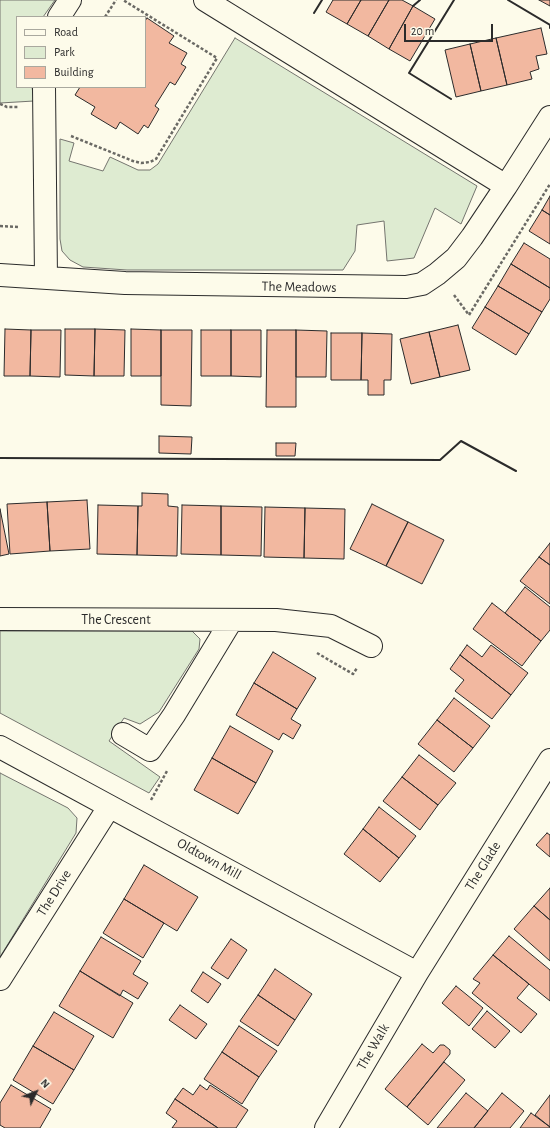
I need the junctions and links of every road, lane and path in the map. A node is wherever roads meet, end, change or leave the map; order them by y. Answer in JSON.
{"nodes":[{"id":1,"x":70,"y":0,"type":"edge"},
{"id":2,"x":116,"y":0,"type":"edge"},
{"id":3,"x":123,"y":0,"type":"edge"},
{"id":4,"x":205,"y":0,"type":"edge"},
{"id":5,"x":60,"y":16,"type":"edge"},
{"id":6,"x":106,"y":16,"type":"edge"},
{"id":7,"x":44,"y":88,"type":"edge"},
{"id":8,"x":550,"y":117,"type":"edge"},
{"id":9,"x":64,"y":133,"type":"dead end"},
{"id":10,"x":550,"y":184,"type":"edge"},
{"id":11,"x":506,"y":186,"type":"junction"},
{"id":12,"x":0,"y":275,"type":"edge"},
{"id":13,"x":46,"y":278,"type":"junction"},
{"id":14,"x":452,"y":292,"type":"dead end"},
{"id":15,"x":0,"y":619,"type":"edge"},
{"id":16,"x":231,"y":620,"type":"junction"},
{"id":17,"x":371,"y":646,"type":"joint"},
{"id":18,"x":315,"y":652,"type":"dead end"},
{"id":19,"x":123,"y":734,"type":"dead end"},
{"id":20,"x":0,"y":747,"type":"edge"},
{"id":21,"x":550,"y":760,"type":"edge"},
{"id":22,"x":169,"y":768,"type":"dead end"},
{"id":23,"x":109,"y":807,"type":"junction"},
{"id":24,"x":138,"y":820,"type":"junction"},
{"id":25,"x":417,"y":973,"type":"junction"},
{"id":26,"x":0,"y":979,"type":"edge"},
{"id":27,"x":331,"y":1126,"type":"edge"}],
"edges":[{"from":1,"to":5,"type":"street"},
{"from":2,"to":6,"type":"path"},
{"from":3,"to":9,"type":"path"},
{"from":4,"to":11,"type":"street"},
{"from":7,"to":13,"type":"street"},
{"from":8,"to":11,"type":"street","name":"The Meadows"},
{"from":10,"to":14,"type":"path"},
{"from":11,"to":13,"type":"street","name":"The Meadows"},
{"from":12,"to":13,"type":"street","name":"The Meadows"},
{"from":15,"to":16,"type":"street","name":"The Crescent"},
{"from":16,"to":17,"type":"street","name":"The Crescent"},
{"from":16,"to":19,"type":"street"},
{"from":17,"to":18,"type":"path"},
{"from":20,"to":23,"type":"street","name":"Oldtown Mill"},
{"from":21,"to":25,"type":"street","name":"The Glade"},
{"from":22,"to":24,"type":"path"},
{"from":23,"to":24,"type":"street","name":"Oldtown Mill"},
{"from":23,"to":26,"type":"street","name":"The Drive"},
{"from":24,"to":25,"type":"street","name":"Oldtown Mill"},
{"from":25,"to":27,"type":"street","name":"The Walk"}]}
